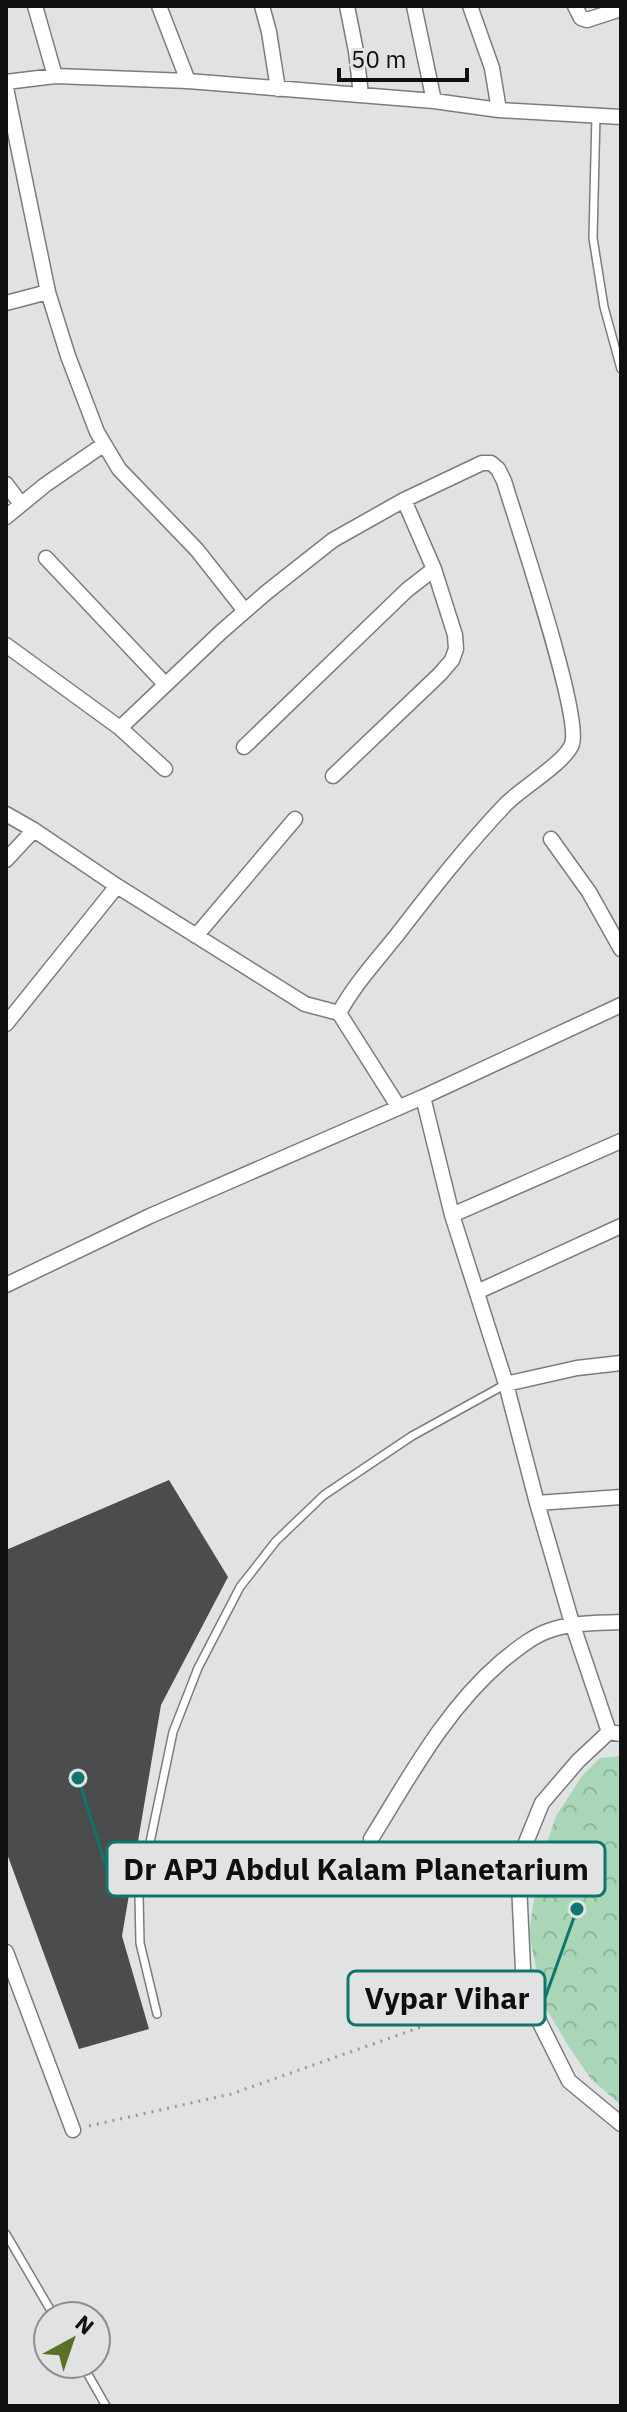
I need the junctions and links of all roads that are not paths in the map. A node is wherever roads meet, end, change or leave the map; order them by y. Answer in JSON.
{"nodes":[{"id":1,"x":35,"y":6,"type":"edge"},
{"id":2,"x":159,"y":6,"type":"edge"},
{"id":3,"x":262,"y":6,"type":"edge"},
{"id":4,"x":347,"y":6,"type":"edge"},
{"id":5,"x":414,"y":6,"type":"edge"},
{"id":6,"x":470,"y":6,"type":"edge"},
{"id":7,"x":575,"y":6,"type":"edge"},
{"id":8,"x":621,"y":9,"type":"edge"},
{"id":9,"x":55,"y":76,"type":"junction"},
{"id":10,"x":188,"y":81,"type":"junction"},
{"id":11,"x":6,"y":85,"type":"edge"},
{"id":12,"x":278,"y":89,"type":"junction"},
{"id":13,"x":361,"y":95,"type":"junction"},
{"id":14,"x":434,"y":101,"type":"junction"},
{"id":15,"x":499,"y":110,"type":"junction"},
{"id":16,"x":596,"y":115,"type":"junction"},
{"id":17,"x":621,"y":117,"type":"edge"},
{"id":18,"x":48,"y":292,"type":"junction"},
{"id":19,"x":6,"y":303,"type":"edge"},
{"id":20,"x":621,"y":369,"type":"edge"},
{"id":21,"x":103,"y":445,"type":"junction"},
{"id":22,"x":6,"y":484,"type":"edge"},
{"id":23,"x":404,"y":500,"type":"junction"},
{"id":24,"x":21,"y":504,"type":"junction"},
{"id":25,"x":6,"y":517,"type":"edge"},
{"id":26,"x":46,"y":558,"type":"dead end"},
{"id":27,"x":434,"y":569,"type":"junction"},
{"id":28,"x":245,"y":611,"type":"junction"},
{"id":29,"x":6,"y":645,"type":"edge"},
{"id":30,"x":165,"y":684,"type":"junction"},
{"id":31,"x":120,"y":728,"type":"junction"},
{"id":32,"x":244,"y":747,"type":"dead end"},
{"id":33,"x":165,"y":769,"type":"dead end"},
{"id":34,"x":333,"y":776,"type":"dead end"},
{"id":35,"x":6,"y":814,"type":"edge"},
{"id":36,"x":295,"y":819,"type":"dead end"},
{"id":37,"x":34,"y":830,"type":"junction"},
{"id":38,"x":551,"y":839,"type":"dead end"},
{"id":39,"x":6,"y":860,"type":"edge"},
{"id":40,"x":117,"y":886,"type":"junction"},
{"id":41,"x":196,"y":936,"type":"junction"},
{"id":42,"x":621,"y":949,"type":"edge"},
{"id":43,"x":621,"y":1005,"type":"edge"},
{"id":44,"x":339,"y":1013,"type":"junction"},
{"id":45,"x":6,"y":1024,"type":"edge"},
{"id":46,"x":423,"y":1097,"type":"junction"},
{"id":47,"x":398,"y":1106,"type":"junction"},
{"id":48,"x":621,"y":1141,"type":"edge"},
{"id":49,"x":452,"y":1215,"type":"junction"},
{"id":50,"x":621,"y":1226,"type":"edge"},
{"id":51,"x":6,"y":1285,"type":"edge"},
{"id":52,"x":477,"y":1292,"type":"junction"},
{"id":53,"x":621,"y":1363,"type":"edge"},
{"id":54,"x":506,"y":1384,"type":"junction"},
{"id":55,"x":621,"y":1497,"type":"edge"},
{"id":56,"x":537,"y":1503,"type":"junction"},
{"id":57,"x":621,"y":1622,"type":"edge"},
{"id":58,"x":572,"y":1623,"type":"junction"},
{"id":59,"x":615,"y":1733,"type":"edge"},
{"id":60,"x":371,"y":1839,"type":"dead end"},
{"id":61,"x":6,"y":1952,"type":"edge"},
{"id":62,"x":157,"y":2014,"type":"dead end"},
{"id":63,"x":621,"y":2124,"type":"edge"},
{"id":64,"x":73,"y":2130,"type":"road end"},
{"id":65,"x":6,"y":2234,"type":"edge"},
{"id":66,"x":45,"y":2300,"type":"edge"},
{"id":67,"x":91,"y":2380,"type":"edge"},
{"id":68,"x":106,"y":2406,"type":"edge"}],
"edges":[{"from":1,"to":9,"type":"street"},
{"from":2,"to":10,"type":"street"},
{"from":3,"to":12,"type":"street"},
{"from":4,"to":13,"type":"street"},
{"from":5,"to":14,"type":"street"},
{"from":6,"to":15,"type":"street"},
{"from":7,"to":8,"type":"street"},
{"from":9,"to":10,"type":"street"},
{"from":9,"to":11,"type":"street"},
{"from":10,"to":12,"type":"street"},
{"from":11,"to":18,"type":"street"},
{"from":12,"to":13,"type":"street"},
{"from":13,"to":14,"type":"street"},
{"from":14,"to":15,"type":"street"},
{"from":15,"to":16,"type":"street"},
{"from":16,"to":17,"type":"street"},
{"from":16,"to":20,"type":"lane"},
{"from":18,"to":19,"type":"street"},
{"from":18,"to":21,"type":"street"},
{"from":21,"to":24,"type":"street"},
{"from":21,"to":28,"type":"street"},
{"from":22,"to":24,"type":"street"},
{"from":23,"to":27,"type":"street"},
{"from":23,"to":28,"type":"street"},
{"from":23,"to":44,"type":"street"},
{"from":24,"to":25,"type":"street"},
{"from":26,"to":30,"type":"street"},
{"from":27,"to":32,"type":"street"},
{"from":27,"to":34,"type":"street"},
{"from":28,"to":30,"type":"street"},
{"from":29,"to":31,"type":"street"},
{"from":30,"to":31,"type":"street"},
{"from":31,"to":33,"type":"street"},
{"from":35,"to":37,"type":"street"},
{"from":36,"to":41,"type":"street"},
{"from":37,"to":39,"type":"street"},
{"from":37,"to":40,"type":"street"},
{"from":38,"to":42,"type":"street"},
{"from":40,"to":41,"type":"street"},
{"from":40,"to":45,"type":"street"},
{"from":41,"to":44,"type":"street"},
{"from":43,"to":46,"type":"street"},
{"from":44,"to":47,"type":"street"},
{"from":46,"to":47,"type":"street"},
{"from":46,"to":49,"type":"street"},
{"from":47,"to":51,"type":"street"},
{"from":48,"to":49,"type":"street"},
{"from":49,"to":52,"type":"street"},
{"from":50,"to":52,"type":"street"},
{"from":52,"to":54,"type":"street"},
{"from":53,"to":54,"type":"street"},
{"from":54,"to":56,"type":"street"},
{"from":54,"to":62,"type":"lane"},
{"from":55,"to":56,"type":"street"},
{"from":56,"to":58,"type":"street"},
{"from":57,"to":58,"type":"street"},
{"from":58,"to":59,"type":"street"},
{"from":58,"to":60,"type":"street"},
{"from":59,"to":63,"type":"street"},
{"from":61,"to":64,"type":"street"},
{"from":65,"to":66,"type":"lane"},
{"from":67,"to":68,"type":"lane"}]}
